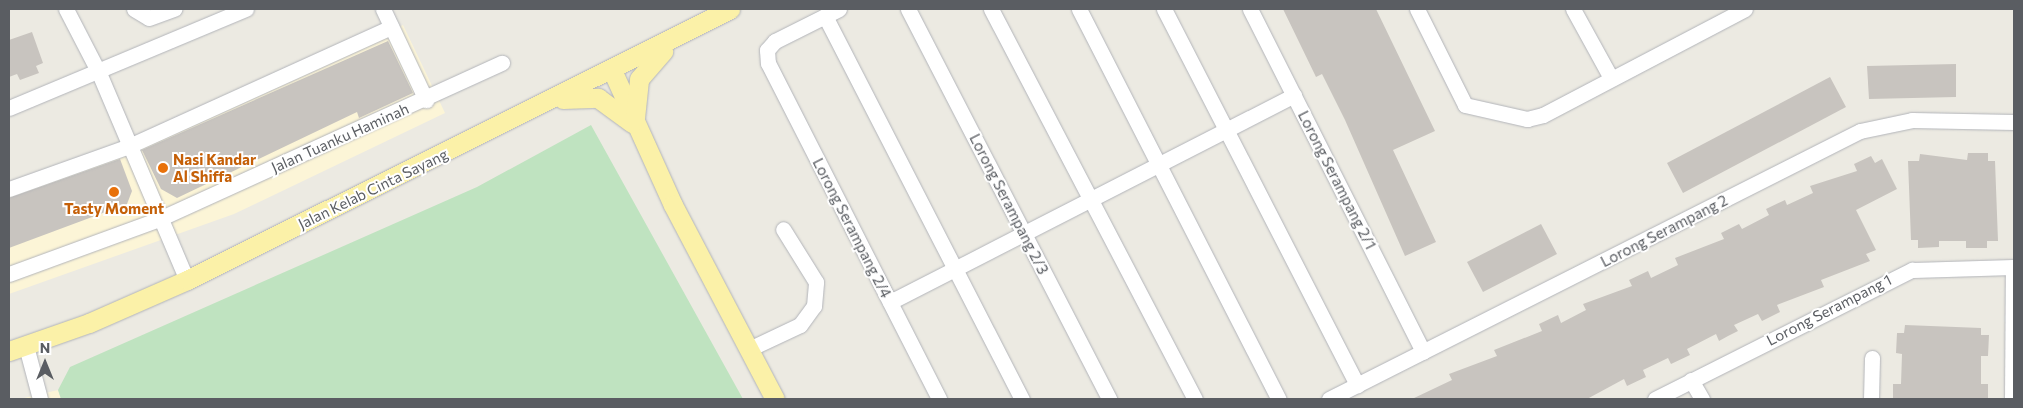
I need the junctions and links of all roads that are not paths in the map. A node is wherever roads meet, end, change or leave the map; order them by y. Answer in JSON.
{"nodes":[{"id":1,"x":66,"y":9,"type":"edge"},
{"id":2,"x":134,"y":9,"type":"edge"},
{"id":3,"x":174,"y":9,"type":"edge"},
{"id":4,"x":246,"y":9,"type":"edge"},
{"id":5,"x":383,"y":9,"type":"edge"},
{"id":6,"x":730,"y":9,"type":"edge"},
{"id":7,"x":840,"y":9,"type":"edge"},
{"id":8,"x":908,"y":9,"type":"edge"},
{"id":9,"x":991,"y":9,"type":"edge"},
{"id":10,"x":1079,"y":9,"type":"edge"},
{"id":11,"x":1164,"y":9,"type":"edge"},
{"id":12,"x":1250,"y":9,"type":"edge"},
{"id":13,"x":1417,"y":9,"type":"edge"},
{"id":14,"x":1573,"y":9,"type":"edge"},
{"id":15,"x":1745,"y":9,"type":"edge"},
{"id":16,"x":825,"y":16,"type":"junction"},
{"id":17,"x":392,"y":27,"type":"junction"},
{"id":18,"x":687,"y":30,"type":"junction"},
{"id":19,"x":502,"y":63,"type":"dead end"},
{"id":20,"x":612,"y":70,"type":"junction"},
{"id":21,"x":99,"y":73,"type":"junction"},
{"id":22,"x":1611,"y":78,"type":"junction"},
{"id":23,"x":1294,"y":95,"type":"junction"},
{"id":24,"x":426,"y":100,"type":"junction"},
{"id":25,"x":544,"y":105,"type":"junction"},
{"id":26,"x":9,"y":108,"type":"edge"},
{"id":27,"x":2014,"y":122,"type":"edge"},
{"id":28,"x":635,"y":125,"type":"junction"},
{"id":29,"x":1225,"y":131,"type":"junction"},
{"id":30,"x":129,"y":146,"type":"junction"},
{"id":31,"x":1159,"y":165,"type":"junction"},
{"id":32,"x":9,"y":189,"type":"edge"},
{"id":33,"x":1092,"y":200,"type":"junction"},
{"id":34,"x":159,"y":220,"type":"junction"},
{"id":35,"x":783,"y":229,"type":"dead end"},
{"id":36,"x":1025,"y":234,"type":"junction"},
{"id":37,"x":2014,"y":267,"type":"edge"},
{"id":38,"x":956,"y":270,"type":"junction"},
{"id":39,"x":9,"y":274,"type":"edge"},
{"id":40,"x":187,"y":280,"type":"junction"},
{"id":41,"x":890,"y":302,"type":"junction"},
{"id":42,"x":17,"y":348,"type":"edge"},
{"id":43,"x":749,"y":349,"type":"junction"},
{"id":44,"x":1424,"y":352,"type":"junction"},
{"id":45,"x":1872,"y":358,"type":"dead end"},
{"id":46,"x":1691,"y":380,"type":"junction"},
{"id":47,"x":1357,"y":385,"type":"junction"},
{"id":48,"x":40,"y":399,"type":"edge"},
{"id":49,"x":775,"y":399,"type":"edge"},
{"id":50,"x":939,"y":399,"type":"edge"},
{"id":51,"x":1022,"y":399,"type":"edge"},
{"id":52,"x":1109,"y":399,"type":"edge"},
{"id":53,"x":1195,"y":399,"type":"edge"},
{"id":54,"x":1279,"y":399,"type":"edge"},
{"id":55,"x":1329,"y":399,"type":"edge"},
{"id":56,"x":1655,"y":399,"type":"edge"},
{"id":57,"x":1702,"y":399,"type":"edge"},
{"id":58,"x":1871,"y":399,"type":"edge"},
{"id":59,"x":2012,"y":399,"type":"edge"}],
"edges":[{"from":1,"to":21,"type":"street"},
{"from":2,"to":3,"type":"street"},
{"from":4,"to":21,"type":"street"},
{"from":5,"to":17,"type":"street"},
{"from":6,"to":18,"type":"main road","name":"Jalan Kelab Cinta Sayang"},
{"from":7,"to":16,"type":"street"},
{"from":8,"to":36,"type":"street","name":"Lorong Serampang 2/3"},
{"from":9,"to":33,"type":"street"},
{"from":10,"to":31,"type":"street"},
{"from":11,"to":29,"type":"street"},
{"from":12,"to":23,"type":"street","name":"Lorong Serampang 2/1"},
{"from":13,"to":22,"type":"street"},
{"from":14,"to":22,"type":"street"},
{"from":15,"to":22,"type":"street"},
{"from":16,"to":38,"type":"street"},
{"from":16,"to":41,"type":"street","name":"Lorong Serampang 2/4"},
{"from":17,"to":24,"type":"street"},
{"from":17,"to":30,"type":"street"},
{"from":18,"to":20,"type":"main road","name":"Jalan Kelab Cinta Sayang"},
{"from":18,"to":28,"type":"main road"},
{"from":19,"to":24,"type":"street","name":"Jalan Tuanku Haminah"},
{"from":20,"to":25,"type":"main road","name":"Jalan Kelab Cinta Sayang"},
{"from":20,"to":28,"type":"main road"},
{"from":21,"to":26,"type":"street"},
{"from":21,"to":30,"type":"street"},
{"from":23,"to":29,"type":"street"},
{"from":23,"to":44,"type":"street","name":"Lorong Serampang 2/1"},
{"from":24,"to":34,"type":"street","name":"Jalan Tuanku Haminah"},
{"from":25,"to":28,"type":"main road"},
{"from":25,"to":40,"type":"main road","name":"Jalan Kelab Cinta Sayang"},
{"from":27,"to":44,"type":"street","name":"Lorong Serampang 2"},
{"from":28,"to":43,"type":"main road"},
{"from":29,"to":31,"type":"street"},
{"from":29,"to":47,"type":"street"},
{"from":30,"to":32,"type":"street"},
{"from":30,"to":34,"type":"street"},
{"from":31,"to":33,"type":"street"},
{"from":31,"to":54,"type":"street"},
{"from":33,"to":36,"type":"street"},
{"from":33,"to":53,"type":"street"},
{"from":34,"to":39,"type":"street","name":"Jalan Tuanku Haminah"},
{"from":34,"to":40,"type":"street"},
{"from":35,"to":43,"type":"street"},
{"from":36,"to":38,"type":"street"},
{"from":36,"to":52,"type":"street","name":"Lorong Serampang 2/3"},
{"from":37,"to":46,"type":"street","name":"Lorong Serampang 1"},
{"from":37,"to":59,"type":"street"},
{"from":38,"to":41,"type":"street"},
{"from":38,"to":51,"type":"street"},
{"from":40,"to":42,"type":"main road","name":"Jalan Kelab Cinta Sayang"},
{"from":41,"to":50,"type":"street","name":"Lorong Serampang 2/4"},
{"from":42,"to":48,"type":"street"},
{"from":43,"to":49,"type":"main road"},
{"from":44,"to":47,"type":"street","name":"Lorong Serampang 2"},
{"from":45,"to":58,"type":"street"},
{"from":46,"to":56,"type":"street","name":"Lorong Serampang 1"},
{"from":46,"to":57,"type":"street"},
{"from":47,"to":55,"type":"street","name":"Lorong Serampang 2"}]}
